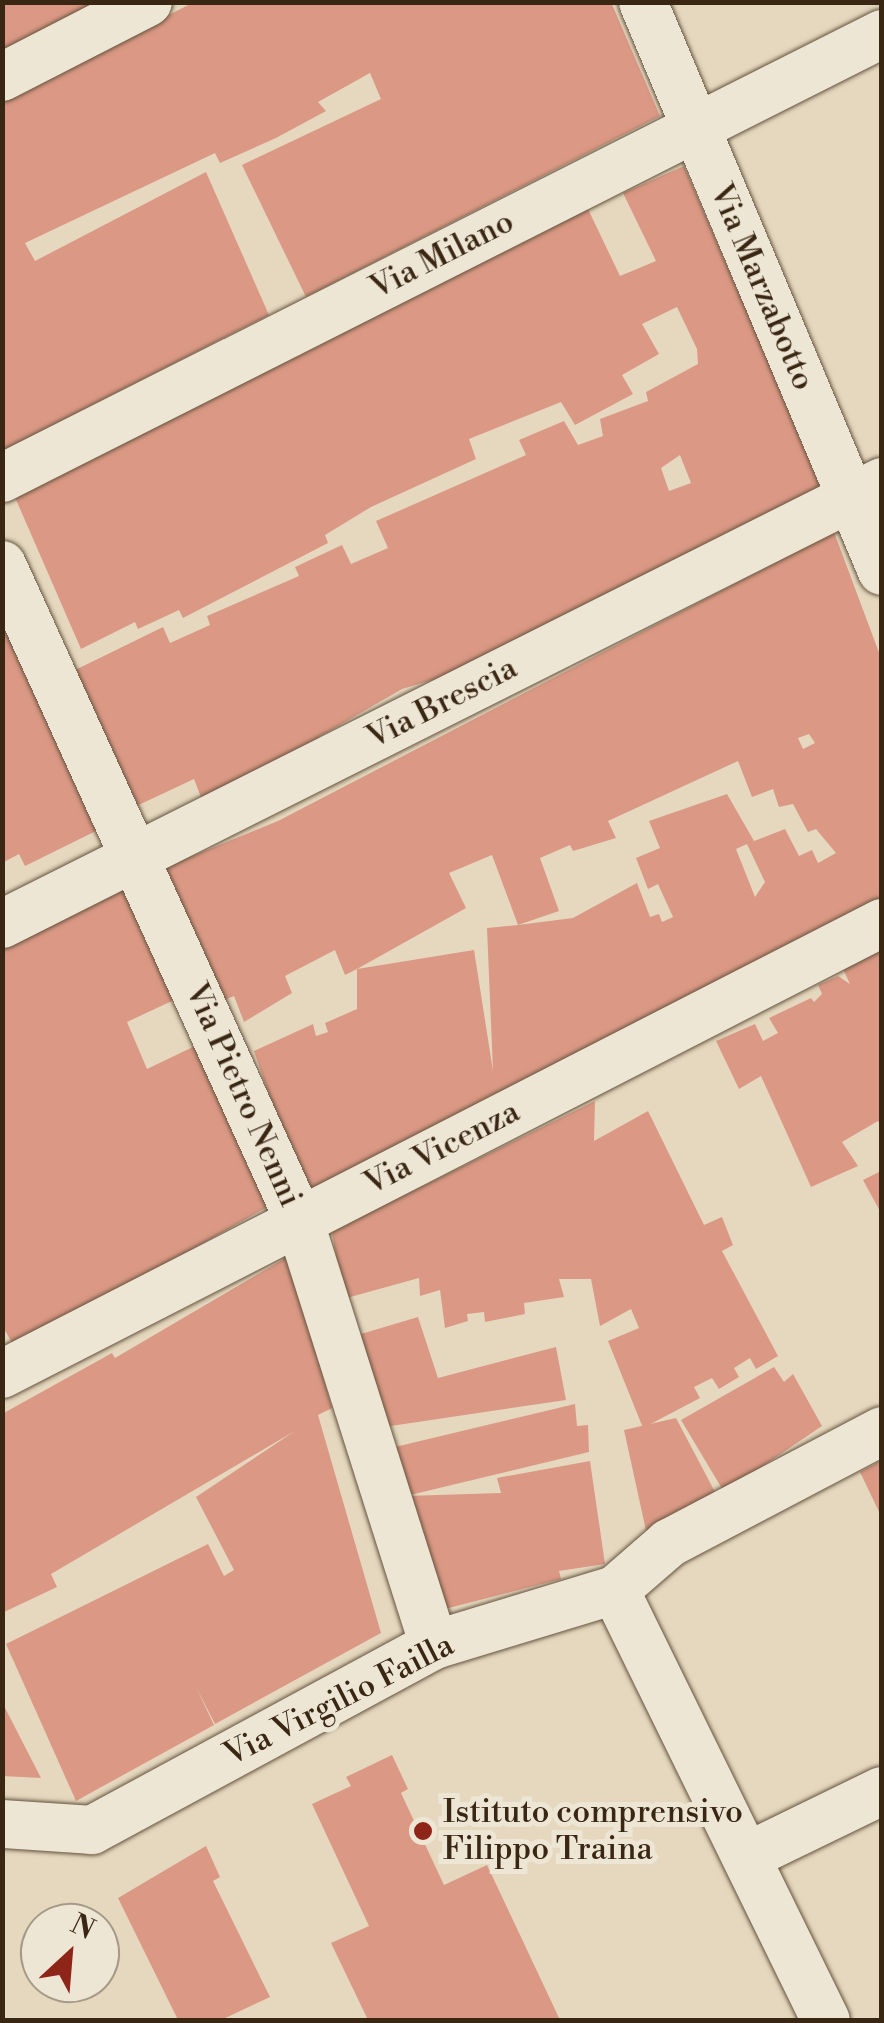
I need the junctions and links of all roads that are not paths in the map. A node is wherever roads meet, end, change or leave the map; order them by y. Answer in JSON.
{"nodes":[{"id":1,"x":148,"y":2,"type":"edge"},
{"id":2,"x":643,"y":2,"type":"edge"},
{"id":3,"x":882,"y":34,"type":"edge"},
{"id":4,"x":2,"y":77,"type":"edge"},
{"id":5,"x":695,"y":126,"type":"junction"},
{"id":6,"x":2,"y":478,"type":"edge"},
{"id":7,"x":866,"y":490,"type":"edge"},
{"id":8,"x":2,"y":565,"type":"edge"},
{"id":9,"x":882,"y":570,"type":"edge"},
{"id":10,"x":136,"y":857,"type":"junction"},
{"id":11,"x":2,"y":924,"type":"edge"},
{"id":12,"x":882,"y":924,"type":"edge"},
{"id":13,"x":299,"y":1220,"type":"junction"},
{"id":14,"x":2,"y":1374,"type":"edge"},
{"id":15,"x":882,"y":1431,"type":"edge"},
{"id":16,"x":615,"y":1590,"type":"junction"},
{"id":17,"x":434,"y":1645,"type":"junction"},
{"id":18,"x":882,"y":1791,"type":"edge"},
{"id":19,"x":2,"y":1824,"type":"edge"},
{"id":20,"x":748,"y":1856,"type":"junction"},
{"id":21,"x":826,"y":2020,"type":"edge"}],
"edges":[{"from":1,"to":4,"type":"street"},
{"from":2,"to":5,"type":"street","name":"Via Marzabotto"},
{"from":3,"to":5,"type":"street","name":"Via Milano"},
{"from":5,"to":6,"type":"street","name":"Via Milano"},
{"from":5,"to":7,"type":"street","name":"Via Marzabotto"},
{"from":7,"to":9,"type":"street","name":"Via Marzabotto"},
{"from":7,"to":10,"type":"street","name":"Via Brescia"},
{"from":8,"to":10,"type":"street","name":"Via Pietro Nenni"},
{"from":10,"to":11,"type":"street","name":"Via Brescia"},
{"from":10,"to":13,"type":"street","name":"Via Pietro Nenni"},
{"from":12,"to":13,"type":"street","name":"Via Vicenza"},
{"from":13,"to":14,"type":"street","name":"Via Vicenza"},
{"from":13,"to":17,"type":"street","name":"Via Pietro Nenni"},
{"from":15,"to":16,"type":"street","name":"Via Virgilio Failla"},
{"from":16,"to":17,"type":"street","name":"Via Virgilio Failla"},
{"from":16,"to":20,"type":"street"},
{"from":17,"to":19,"type":"street","name":"Via Virgilio Failla"},
{"from":18,"to":20,"type":"street"},
{"from":20,"to":21,"type":"street"}]}
